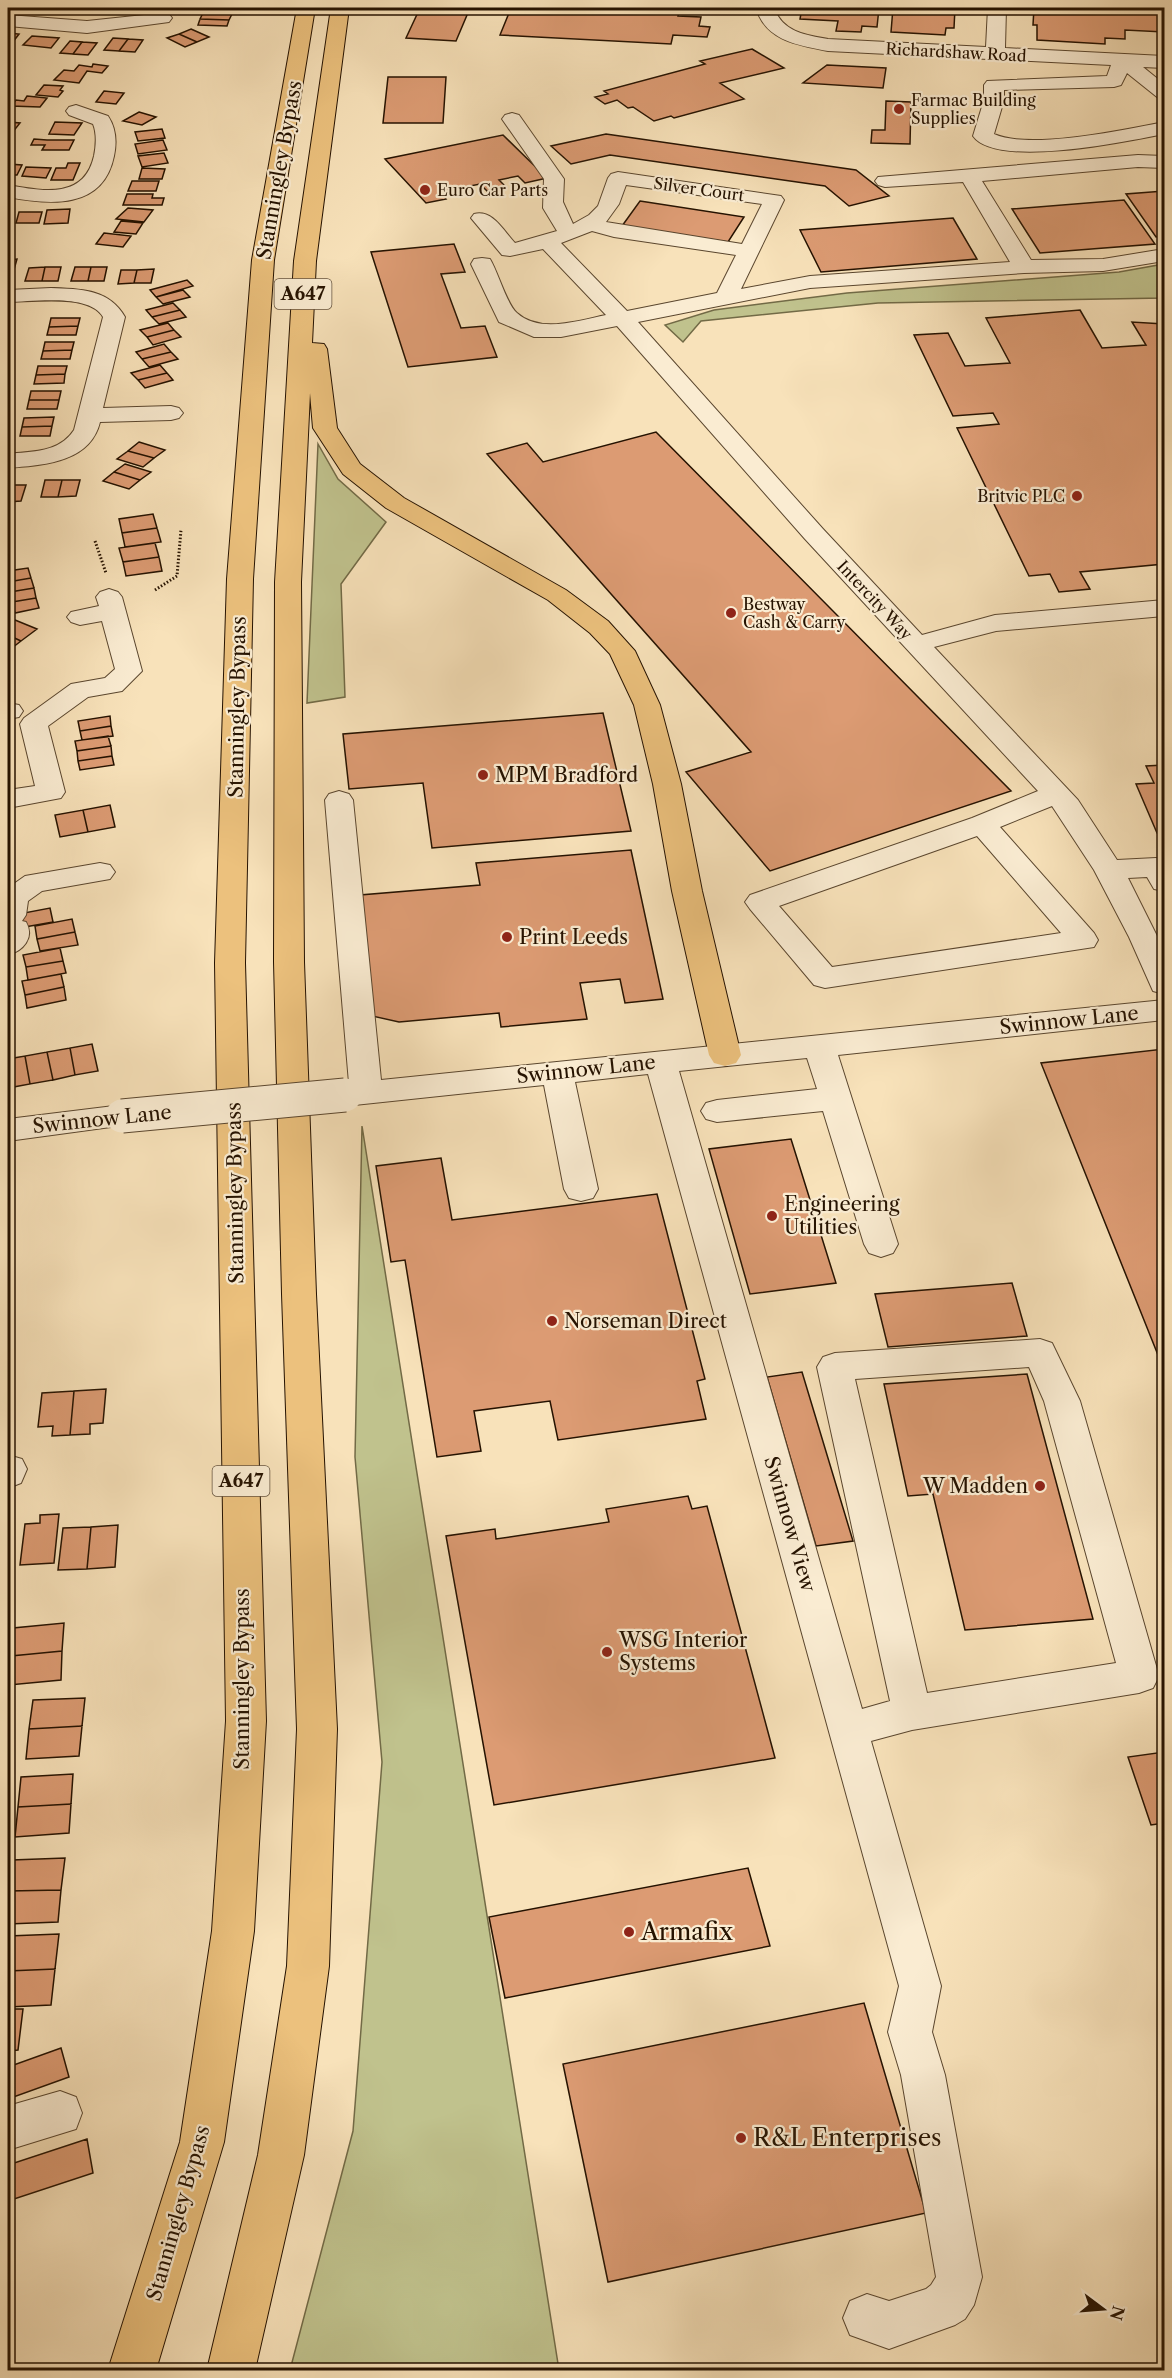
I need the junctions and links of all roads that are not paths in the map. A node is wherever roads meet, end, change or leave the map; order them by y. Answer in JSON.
{"nodes":[{"id":1,"x":306,"y":8,"type":"edge"},
{"id":2,"x":340,"y":8,"type":"edge"},
{"id":3,"x":765,"y":8,"type":"edge"},
{"id":4,"x":997,"y":8,"type":"edge"},
{"id":5,"x":163,"y":18,"type":"dead end"},
{"id":6,"x":8,"y":21,"type":"edge"},
{"id":7,"x":995,"y":54,"type":"junction"},
{"id":8,"x":1123,"y":60,"type":"junction"},
{"id":9,"x":1164,"y":62,"type":"edge"},
{"id":10,"x":1164,"y":93,"type":"edge"},
{"id":11,"x":76,"y":111,"type":"dead end"},
{"id":12,"x":512,"y":119,"type":"dead end"},
{"id":13,"x":1164,"y":128,"type":"edge"},
{"id":14,"x":1164,"y":162,"type":"edge"},
{"id":15,"x":969,"y":176,"type":"junction"},
{"id":16,"x":885,"y":181,"type":"dead end"},
{"id":17,"x":8,"y":191,"type":"edge"},
{"id":18,"x":482,"y":218,"type":"dead end"},
{"id":19,"x":588,"y":223,"type":"junction"},
{"id":20,"x":558,"y":238,"type":"junction"},
{"id":21,"x":749,"y":251,"type":"junction"},
{"id":22,"x":1164,"y":255,"type":"edge"},
{"id":23,"x":305,"y":261,"type":"junction"},
{"id":24,"x":482,"y":264,"type":"dead end"},
{"id":25,"x":1024,"y":267,"type":"junction"},
{"id":26,"x":8,"y":296,"type":"edge"},
{"id":27,"x":727,"y":296,"type":"junction"},
{"id":28,"x":623,"y":319,"type":"junction"},
{"id":29,"x":171,"y":414,"type":"dead end"},
{"id":30,"x":90,"y":415,"type":"junction"},
{"id":31,"x":8,"y":461,"type":"edge"},
{"id":32,"x":1164,"y":608,"type":"edge"},
{"id":33,"x":80,"y":617,"type":"dead end"},
{"id":34,"x":917,"y":644,"type":"junction"},
{"id":35,"x":1056,"y":794,"type":"junction"},
{"id":36,"x":8,"y":799,"type":"edge"},
{"id":37,"x":339,"y":800,"type":"dead end"},
{"id":38,"x":982,"y":824,"type":"junction"},
{"id":39,"x":1109,"y":870,"type":"junction"},
{"id":40,"x":100,"y":872,"type":"dead end"},
{"id":41,"x":1164,"y":882,"type":"edge"},
{"id":42,"x":11,"y":930,"type":"edge"},
{"id":43,"x":1164,"y":984,"type":"edge"},
{"id":44,"x":1164,"y":1010,"type":"edge"},
{"id":45,"x":819,"y":1046,"type":"junction"},
{"id":46,"x":724,"y":1055,"type":"junction"},
{"id":47,"x":660,"y":1061,"type":"junction"},
{"id":48,"x":557,"y":1072,"type":"junction"},
{"id":49,"x":356,"y":1094,"type":"junction"},
{"id":50,"x":835,"y":1098,"type":"junction"},
{"id":51,"x":717,"y":1111,"type":"dead end"},
{"id":52,"x":8,"y":1130,"type":"edge"},
{"id":53,"x":581,"y":1190,"type":"dead end"},
{"id":54,"x":881,"y":1244,"type":"dead end"},
{"id":55,"x":912,"y":1713,"type":"junction"},
{"id":56,"x":847,"y":1728,"type":"junction"},
{"id":57,"x":60,"y":2113,"type":"dead end"},
{"id":58,"x":8,"y":2128,"type":"edge"},
{"id":59,"x":867,"y":2318,"type":"dead end"},
{"id":60,"x":132,"y":2370,"type":"edge"},
{"id":61,"x":231,"y":2370,"type":"edge"}],
"edges":[{"from":1,"to":60,"type":"highway","name":"Stanningley Bypass","number":"A647"},
{"from":2,"to":23,"type":"highway","name":"Stanningley Bypass","number":"A647"},
{"from":3,"to":7,"type":"street","name":"Richardshaw Road"},
{"from":4,"to":7,"type":"street"},
{"from":5,"to":6,"type":"street"},
{"from":7,"to":8,"type":"street","name":"Richardshaw Road"},
{"from":8,"to":9,"type":"street","name":"Richardshaw Road"},
{"from":8,"to":10,"type":"street"},
{"from":8,"to":13,"type":"street"},
{"from":11,"to":17,"type":"street"},
{"from":12,"to":20,"type":"street","name":"Intercity Way"},
{"from":14,"to":15,"type":"street"},
{"from":15,"to":16,"type":"street"},
{"from":15,"to":25,"type":"street"},
{"from":18,"to":20,"type":"street","name":"Silver Court"},
{"from":19,"to":20,"type":"street","name":"Silver Court"},
{"from":19,"to":21,"type":"street"},
{"from":19,"to":21,"type":"street","name":"Silver Court"},
{"from":20,"to":28,"type":"street","name":"Intercity Way"},
{"from":21,"to":27,"type":"street","name":"Silver Court"},
{"from":22,"to":25,"type":"street"},
{"from":23,"to":46,"type":"highway"},
{"from":23,"to":61,"type":"highway","name":"Stanningley Bypass","number":"A647"},
{"from":24,"to":28,"type":"street"},
{"from":25,"to":27,"type":"street"},
{"from":26,"to":30,"type":"street"},
{"from":27,"to":28,"type":"street"},
{"from":28,"to":34,"type":"street","name":"Intercity Way"},
{"from":29,"to":30,"type":"street"},
{"from":30,"to":31,"type":"street"},
{"from":32,"to":34,"type":"street"},
{"from":33,"to":36,"type":"street"},
{"from":34,"to":35,"type":"street","name":"Intercity Way"},
{"from":35,"to":38,"type":"street"},
{"from":35,"to":39,"type":"street","name":"Intercity Way"},
{"from":37,"to":49,"type":"street"},
{"from":38,"to":38,"type":"street"},
{"from":39,"to":41,"type":"street"},
{"from":39,"to":43,"type":"street","name":"Intercity Way"},
{"from":40,"to":42,"type":"street"},
{"from":44,"to":45,"type":"street","name":"Swinnow Lane"},
{"from":45,"to":46,"type":"street","name":"Swinnow Lane"},
{"from":45,"to":50,"type":"street"},
{"from":46,"to":47,"type":"street","name":"Swinnow Lane"},
{"from":47,"to":48,"type":"street","name":"Swinnow Lane"},
{"from":47,"to":56,"type":"street","name":"Swinnow View"},
{"from":48,"to":49,"type":"street","name":"Swinnow Lane"},
{"from":48,"to":53,"type":"street"},
{"from":49,"to":52,"type":"street","name":"Swinnow Lane","bridge":true},
{"from":50,"to":51,"type":"street"},
{"from":50,"to":54,"type":"street"},
{"from":55,"to":55,"type":"street"},
{"from":55,"to":56,"type":"street"},
{"from":56,"to":59,"type":"street","name":"Swinnow View"},
{"from":57,"to":58,"type":"street"}]}
